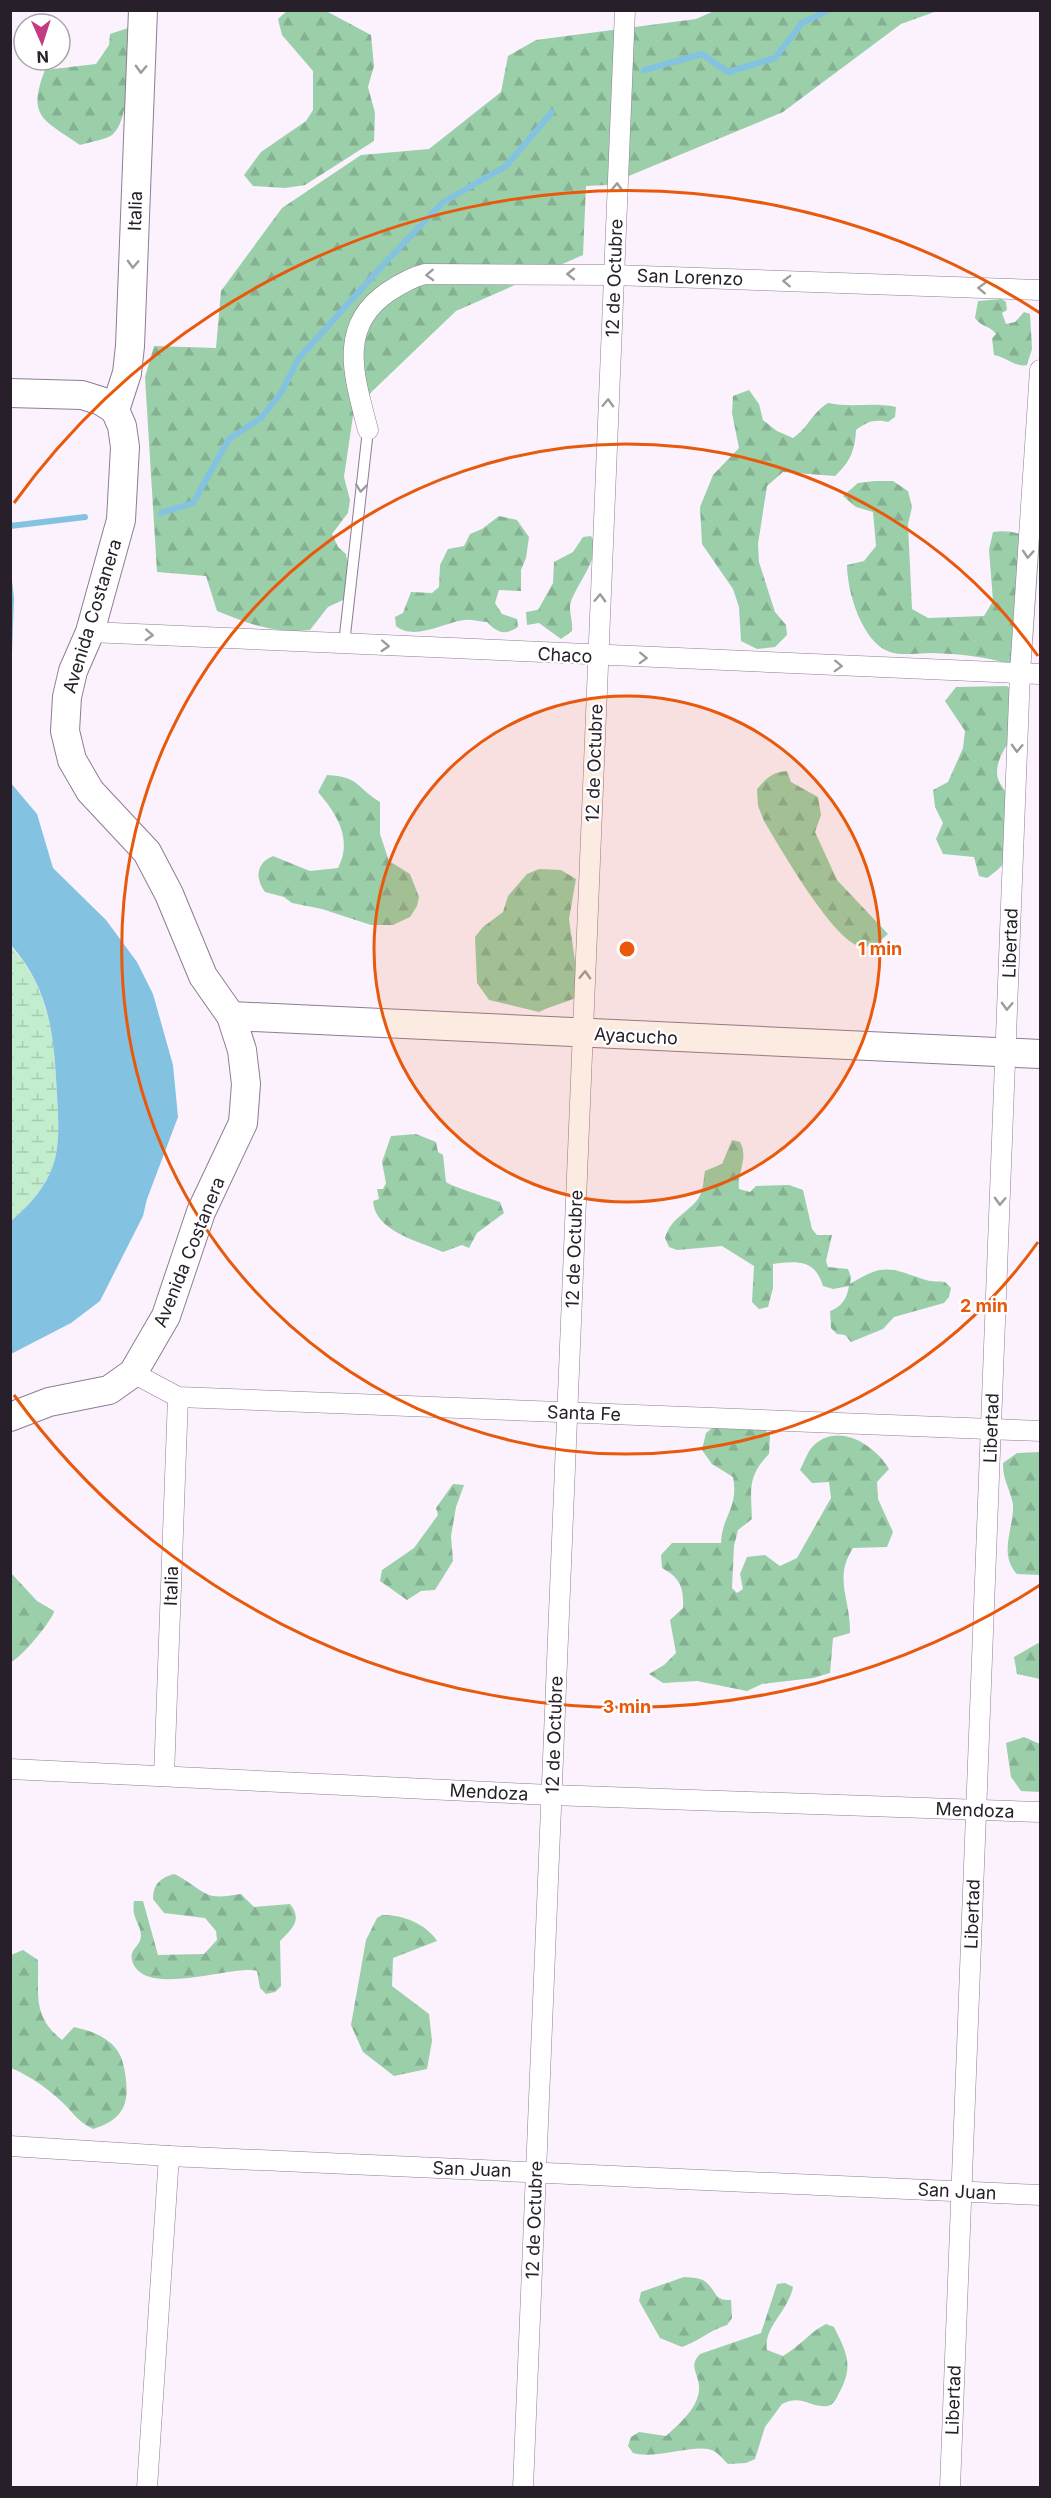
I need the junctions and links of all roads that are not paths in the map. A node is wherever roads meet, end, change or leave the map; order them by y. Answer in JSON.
{"nodes":[{"id":1,"x":143,"y":10,"type":"edge"},
{"id":2,"x":624,"y":10,"type":"edge"},
{"id":3,"x":614,"y":274,"type":"junction"},
{"id":4,"x":1041,"y":290,"type":"edge"},
{"id":5,"x":1041,"y":370,"type":"edge"},
{"id":6,"x":10,"y":393,"type":"edge"},
{"id":7,"x":115,"y":410,"type":"junction"},
{"id":8,"x":368,"y":430,"type":"joint"},
{"id":9,"x":90,"y":632,"type":"junction"},
{"id":10,"x":344,"y":644,"type":"junction"},
{"id":11,"x":598,"y":656,"type":"junction"},
{"id":12,"x":1020,"y":673,"type":"junction"},
{"id":13,"x":1041,"y":674,"type":"edge"},
{"id":14,"x":231,"y":1017,"type":"junction"},
{"id":15,"x":583,"y":1033,"type":"junction"},
{"id":16,"x":1005,"y":1053,"type":"junction"},
{"id":17,"x":1041,"y":1054,"type":"edge"},
{"id":18,"x":133,"y":1373,"type":"junction"},
{"id":19,"x":178,"y":1397,"type":"junction"},
{"id":20,"x":567,"y":1412,"type":"junction"},
{"id":21,"x":10,"y":1418,"type":"edge"},
{"id":22,"x":991,"y":1428,"type":"junction"},
{"id":23,"x":1041,"y":1431,"type":"edge"},
{"id":24,"x":10,"y":1769,"type":"edge"},
{"id":25,"x":164,"y":1776,"type":"junction"},
{"id":26,"x":551,"y":1795,"type":"junction"},
{"id":27,"x":976,"y":1810,"type":"junction"},
{"id":28,"x":1041,"y":1812,"type":"edge"},
{"id":29,"x":10,"y":2146,"type":"edge"},
{"id":30,"x":170,"y":2156,"type":"junction"},
{"id":31,"x":536,"y":2171,"type":"junction"},
{"id":32,"x":961,"y":2191,"type":"junction"},
{"id":33,"x":1041,"y":2195,"type":"edge"},
{"id":34,"x":147,"y":2487,"type":"edge"},
{"id":35,"x":523,"y":2487,"type":"edge"},
{"id":36,"x":950,"y":2487,"type":"edge"}],
"edges":[{"from":1,"to":7,"type":"street","name":"Italia","one_way":true},
{"from":3,"to":2,"type":"street","name":"12 de Octubre","one_way":true},
{"from":4,"to":3,"type":"street","name":"San Lorenzo","one_way":true},
{"from":3,"to":8,"type":"street","name":"San Lorenzo","one_way":true},
{"from":11,"to":3,"type":"street","name":"12 de Octubre","one_way":true},
{"from":5,"to":12,"type":"street","name":"Libertad","one_way":true},
{"from":6,"to":7,"type":"street"},
{"from":7,"to":9,"type":"street","name":"Avenida Costanera"},
{"from":8,"to":10,"type":"lane","one_way":true},
{"from":9,"to":10,"type":"street","name":"Chaco","one_way":true},
{"from":9,"to":14,"type":"street","name":"Avenida Costanera"},
{"from":10,"to":11,"type":"street","name":"Chaco","one_way":true},
{"from":11,"to":12,"type":"street","name":"Chaco","one_way":true},
{"from":15,"to":11,"type":"street","name":"12 de Octubre","one_way":true},
{"from":12,"to":13,"type":"street","name":"Chaco"},
{"from":12,"to":16,"type":"street","name":"Libertad","one_way":true},
{"from":14,"to":15,"type":"street","name":"Ayacucho"},
{"from":14,"to":18,"type":"street","name":"Avenida Costanera"},
{"from":15,"to":16,"type":"street","name":"Ayacucho"},
{"from":15,"to":20,"type":"street","name":"12 de Octubre"},
{"from":16,"to":17,"type":"street","name":"Ayacucho"},
{"from":16,"to":22,"type":"street","name":"Libertad","one_way":true},
{"from":18,"to":19,"type":"street","name":"Santa Fe"},
{"from":18,"to":21,"type":"street","name":"Avenida Costanera"},
{"from":19,"to":20,"type":"street","name":"Santa Fe"},
{"from":19,"to":25,"type":"street","name":"Italia"},
{"from":20,"to":22,"type":"street","name":"Santa Fe"},
{"from":20,"to":26,"type":"street","name":"12 de Octubre"},
{"from":22,"to":23,"type":"street","name":"Santa Fe"},
{"from":22,"to":27,"type":"street","name":"Libertad"},
{"from":24,"to":25,"type":"street","name":"Mendoza"},
{"from":25,"to":26,"type":"street","name":"Mendoza"},
{"from":26,"to":27,"type":"street","name":"Mendoza"},
{"from":26,"to":31,"type":"street","name":"12 de Octubre"},
{"from":27,"to":28,"type":"street","name":"Mendoza"},
{"from":27,"to":32,"type":"street","name":"Libertad"},
{"from":29,"to":30,"type":"street","name":"San Juan"},
{"from":30,"to":31,"type":"street","name":"San Juan"},
{"from":30,"to":34,"type":"street"},
{"from":31,"to":32,"type":"street","name":"San Juan"},
{"from":31,"to":35,"type":"street","name":"12 de Octubre"},
{"from":32,"to":33,"type":"street","name":"San Juan"},
{"from":32,"to":36,"type":"street","name":"Libertad"}]}
